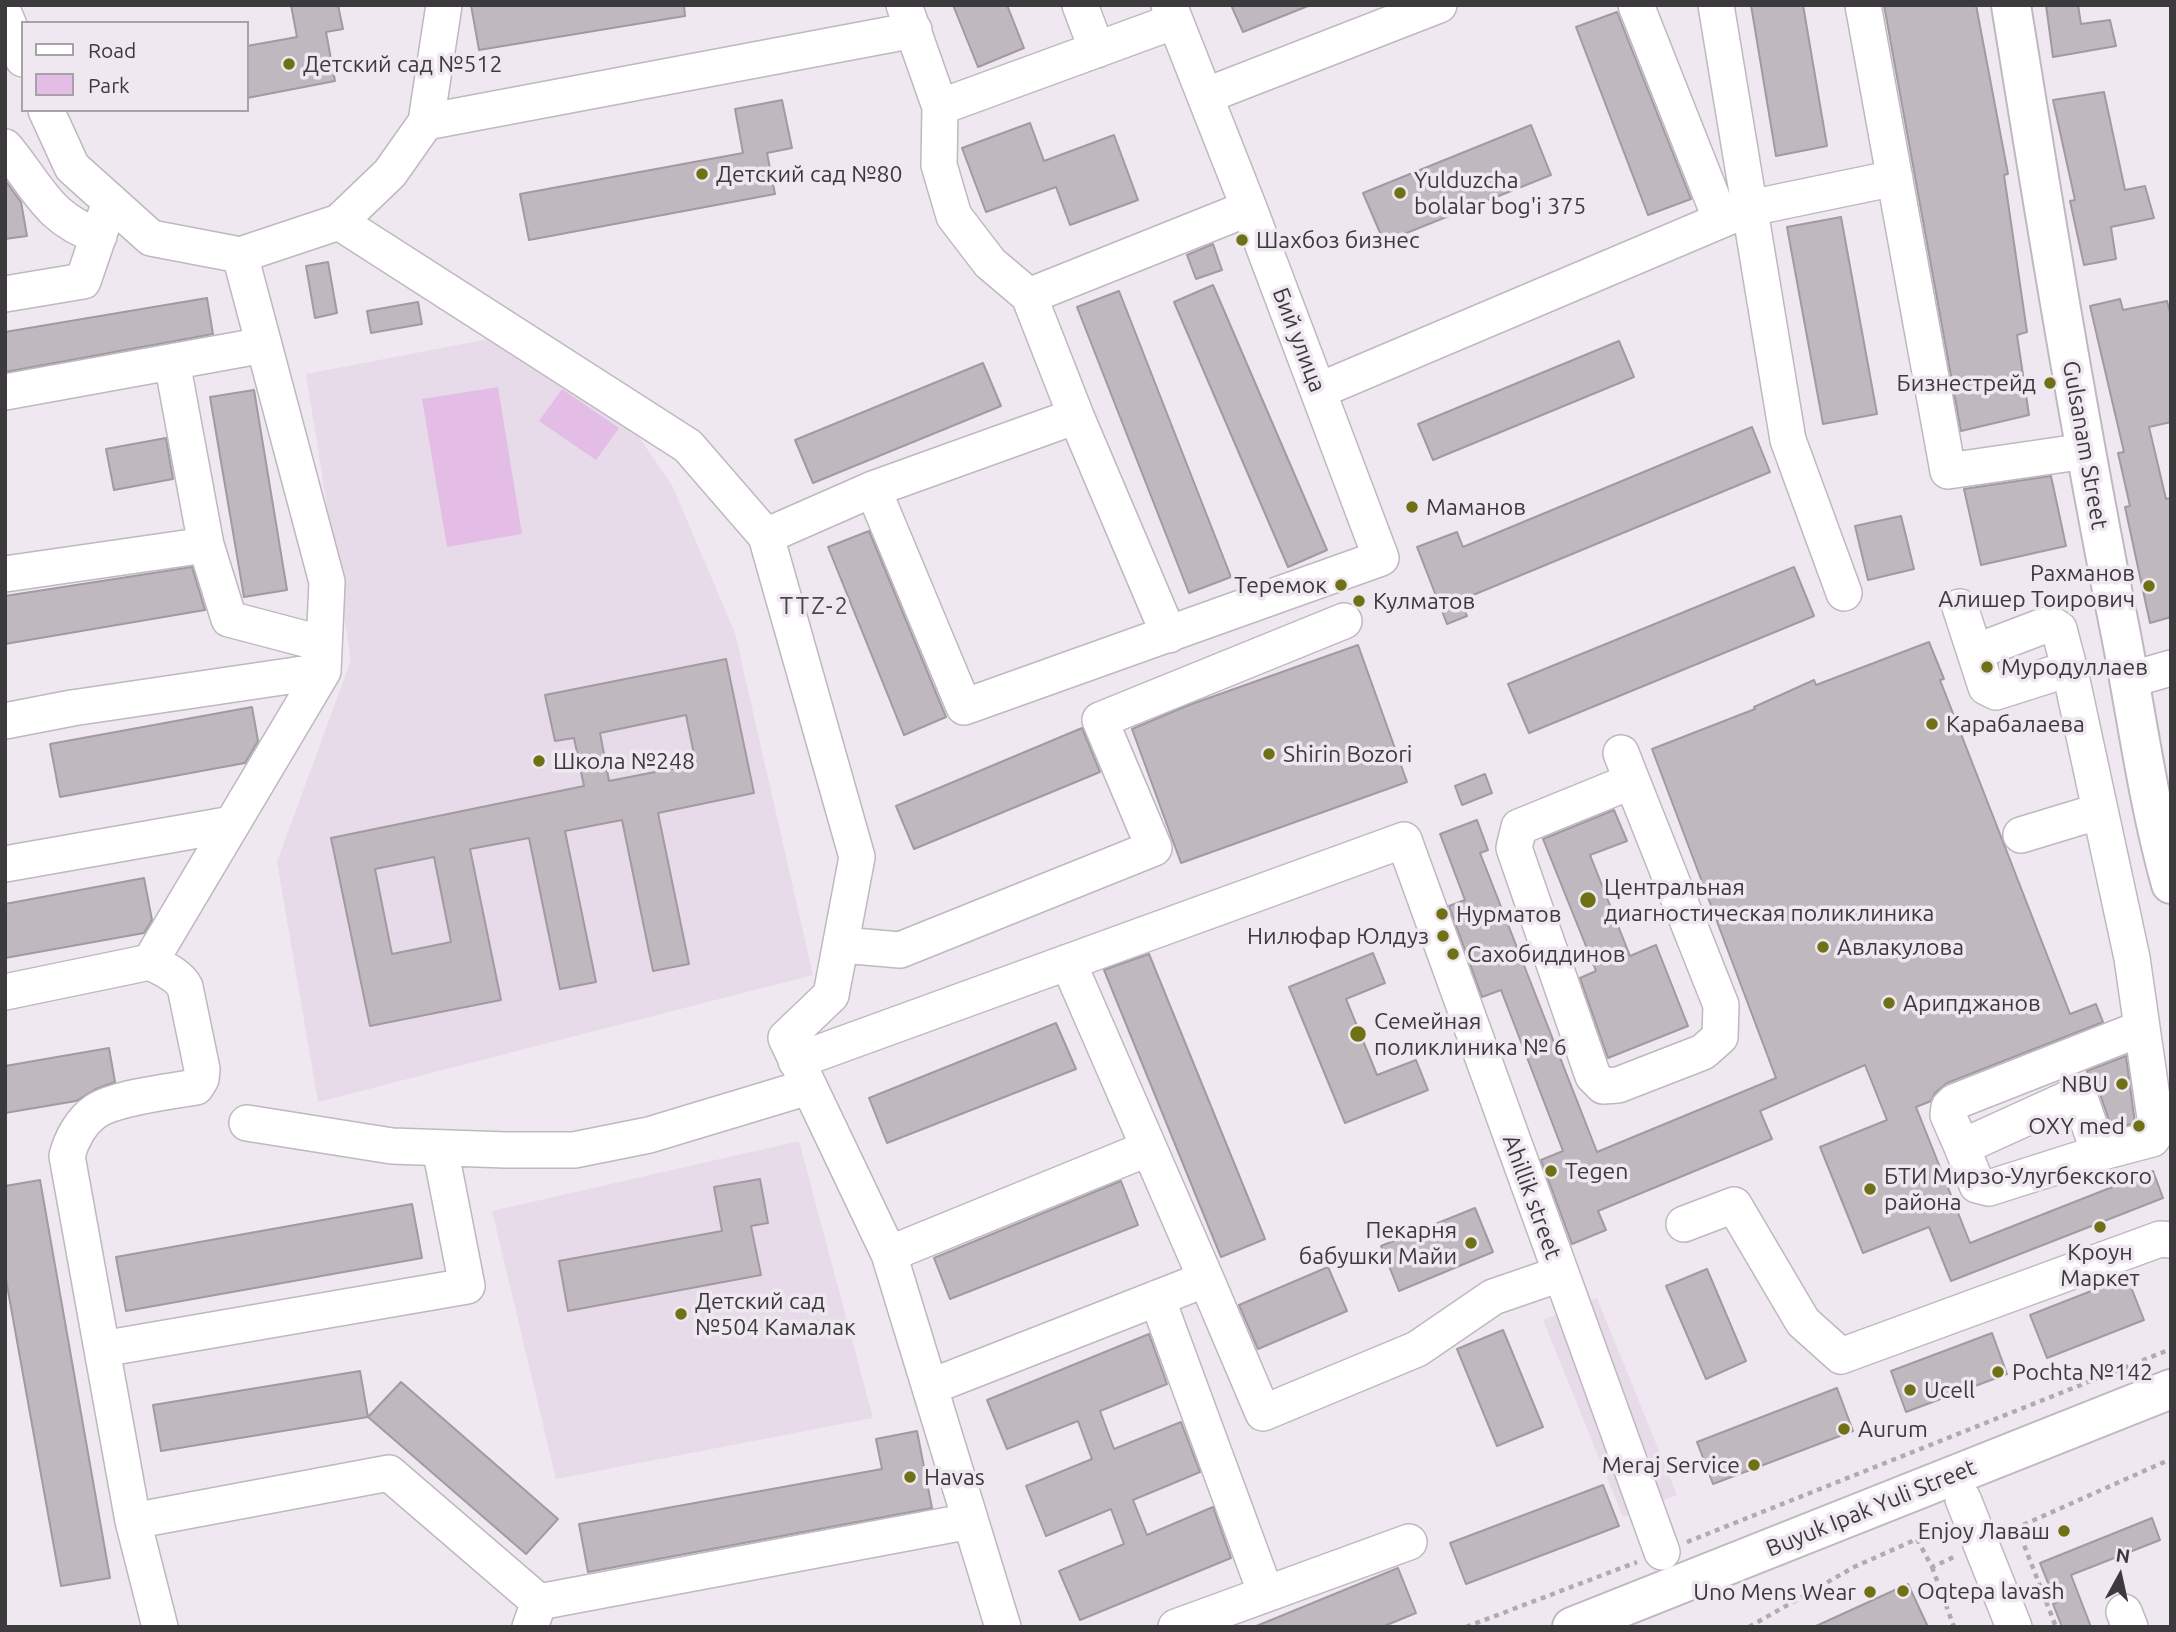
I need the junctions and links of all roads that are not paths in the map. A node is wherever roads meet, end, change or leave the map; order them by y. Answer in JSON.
{"nodes":[{"id":1,"x":443,"y":5,"type":"edge"},
{"id":2,"x":1080,"y":5,"type":"edge"},
{"id":3,"x":1439,"y":5,"type":"edge"},
{"id":4,"x":1636,"y":5,"type":"edge"},
{"id":5,"x":1716,"y":5,"type":"edge"},
{"id":6,"x":1863,"y":5,"type":"edge"},
{"id":7,"x":2011,"y":5,"type":"edge"},
{"id":8,"x":1172,"y":13,"type":"edge"},
{"id":9,"x":909,"y":18,"type":"edge"},
{"id":10,"x":1097,"y":50,"type":"junction"},
{"id":11,"x":1205,"y":96,"type":"junction"},
{"id":12,"x":940,"y":107,"type":"junction"},
{"id":13,"x":47,"y":112,"type":"edge"},
{"id":14,"x":426,"y":122,"type":"junction"},
{"id":15,"x":5,"y":147,"type":"edge"},
{"id":16,"x":1895,"y":178,"type":"junction"},
{"id":17,"x":110,"y":202,"type":"junction"},
{"id":18,"x":1249,"y":208,"type":"junction"},
{"id":19,"x":1736,"y":214,"type":"junction"},
{"id":20,"x":339,"y":222,"type":"junction"},
{"id":21,"x":99,"y":236,"type":"junction"},
{"id":22,"x":240,"y":255,"type":"junction"},
{"id":23,"x":5,"y":294,"type":"edge"},
{"id":24,"x":1028,"y":296,"type":"junction"},
{"id":25,"x":264,"y":345,"type":"junction"},
{"id":26,"x":172,"y":362,"type":"junction"},
{"id":27,"x":1318,"y":391,"type":"junction"},
{"id":28,"x":5,"y":392,"type":"edge"},
{"id":29,"x":1076,"y":416,"type":"junction"},
{"id":30,"x":2086,"y":451,"type":"junction"},
{"id":31,"x":873,"y":489,"type":"junction"},
{"id":32,"x":766,"y":536,"type":"junction"},
{"id":33,"x":206,"y":545,"type":"junction"},
{"id":34,"x":5,"y":574,"type":"edge"},
{"id":35,"x":1844,"y":593,"type":"dead end"},
{"id":36,"x":1961,"y":607,"type":"dead end"},
{"id":37,"x":1344,"y":621,"type":"dead end"},
{"id":38,"x":1169,"y":635,"type":"junction"},
{"id":39,"x":1975,"y":652,"type":"junction"},
{"id":40,"x":323,"y":657,"type":"junction"},
{"id":41,"x":2171,"y":668,"type":"edge"},
{"id":42,"x":2070,"y":671,"type":"junction"},
{"id":43,"x":2129,"y":680,"type":"junction"},
{"id":44,"x":5,"y":721,"type":"edge"},
{"id":45,"x":1626,"y":767,"type":"joint"},
{"id":46,"x":2100,"y":811,"type":"junction"},
{"id":47,"x":232,"y":824,"type":"junction"},
{"id":48,"x":2021,"y":835,"type":"dead end"},
{"id":49,"x":5,"y":864,"type":"edge"},
{"id":50,"x":2171,"y":884,"type":"edge"},
{"id":51,"x":842,"y":945,"type":"junction"},
{"id":52,"x":149,"y":962,"type":"junction"},
{"id":53,"x":1068,"y":962,"type":"junction"},
{"id":54,"x":5,"y":992,"type":"edge"},
{"id":55,"x":2142,"y":1028,"type":"junction"},
{"id":56,"x":802,"y":1074,"type":"junction"},
{"id":57,"x":247,"y":1123,"type":"dead end"},
{"id":58,"x":1962,"y":1147,"type":"junction"},
{"id":59,"x":440,"y":1148,"type":"junction"},
{"id":60,"x":1149,"y":1148,"type":"junction"},
{"id":61,"x":2099,"y":1153,"type":"junction"},
{"id":62,"x":1684,"y":1224,"type":"dead end"},
{"id":63,"x":2171,"y":1240,"type":"edge"},
{"id":64,"x":889,"y":1254,"type":"junction"},
{"id":65,"x":1560,"y":1274,"type":"junction"},
{"id":66,"x":1206,"y":1279,"type":"junction"},
{"id":67,"x":1157,"y":1298,"type":"junction"},
{"id":68,"x":102,"y":1349,"type":"junction"},
{"id":69,"x":930,"y":1387,"type":"junction"},
{"id":70,"x":2171,"y":1389,"type":"edge"},
{"id":71,"x":2171,"y":1416,"type":"edge"},
{"id":72,"x":1959,"y":1487,"type":"junction"},
{"id":73,"x":133,"y":1521,"type":"junction"},
{"id":74,"x":970,"y":1521,"type":"junction"},
{"id":75,"x":1409,"y":1542,"type":"dead end"},
{"id":76,"x":1662,"y":1552,"type":"road end"},
{"id":77,"x":1266,"y":1594,"type":"junction"},
{"id":78,"x":535,"y":1615,"type":"edge"},
{"id":79,"x":160,"y":1627,"type":"edge"},
{"id":80,"x":1003,"y":1627,"type":"edge"},
{"id":81,"x":1176,"y":1627,"type":"edge"},
{"id":82,"x":1572,"y":1627,"type":"edge"},
{"id":83,"x":1643,"y":1627,"type":"edge"},
{"id":84,"x":2014,"y":1627,"type":"edge"}],
"edges":[{"from":1,"to":14,"type":"street"},
{"from":2,"to":10,"type":"street"},
{"from":3,"to":11,"type":"street"},
{"from":4,"to":19,"type":"street"},
{"from":5,"to":19,"type":"street"},
{"from":6,"to":16,"type":"street"},
{"from":7,"to":30,"type":"main road","name":"Gulsanam Street"},
{"from":8,"to":10,"type":"street"},
{"from":8,"to":11,"type":"street","name":"Бий улица"},
{"from":9,"to":12,"type":"street"},
{"from":9,"to":14,"type":"street"},
{"from":10,"to":12,"type":"street"},
{"from":11,"to":18,"type":"street","name":"Бий улица"},
{"from":12,"to":24,"type":"street"},
{"from":13,"to":17,"type":"street"},
{"from":14,"to":20,"type":"street"},
{"from":15,"to":21,"type":"street"},
{"from":16,"to":19,"type":"street"},
{"from":16,"to":30,"type":"street"},
{"from":17,"to":21,"type":"street"},
{"from":17,"to":22,"type":"street"},
{"from":18,"to":24,"type":"street"},
{"from":18,"to":27,"type":"street","name":"Бий улица"},
{"from":19,"to":27,"type":"street"},
{"from":19,"to":35,"type":"street"},
{"from":20,"to":22,"type":"street"},
{"from":20,"to":32,"type":"street"},
{"from":21,"to":23,"type":"street"},
{"from":22,"to":25,"type":"street"},
{"from":24,"to":29,"type":"street"},
{"from":25,"to":26,"type":"street"},
{"from":25,"to":40,"type":"street"},
{"from":26,"to":28,"type":"street"},
{"from":26,"to":33,"type":"street"},
{"from":27,"to":38,"type":"street","name":"Бий улица"},
{"from":29,"to":31,"type":"street"},
{"from":29,"to":38,"type":"street"},
{"from":30,"to":43,"type":"main road","name":"Gulsanam Street"},
{"from":31,"to":32,"type":"street"},
{"from":31,"to":38,"type":"street"},
{"from":32,"to":51,"type":"street"},
{"from":33,"to":34,"type":"street"},
{"from":33,"to":40,"type":"street"},
{"from":36,"to":39,"type":"street"},
{"from":37,"to":51,"type":"street"},
{"from":39,"to":42,"type":"street"},
{"from":39,"to":42,"type":"street"},
{"from":40,"to":44,"type":"street"},
{"from":40,"to":47,"type":"street"},
{"from":41,"to":43,"type":"street"},
{"from":42,"to":46,"type":"street"},
{"from":43,"to":50,"type":"main road","name":"Gulsanam Street"},
{"from":45,"to":45,"type":"street"},
{"from":46,"to":48,"type":"street"},
{"from":46,"to":55,"type":"street"},
{"from":47,"to":49,"type":"street"},
{"from":47,"to":52,"type":"street"},
{"from":51,"to":56,"type":"street"},
{"from":52,"to":54,"type":"street"},
{"from":52,"to":68,"type":"street"},
{"from":53,"to":56,"type":"street"},
{"from":53,"to":60,"type":"street"},
{"from":53,"to":65,"type":"street","name":"Ahillik street"},
{"from":55,"to":58,"type":"street"},
{"from":55,"to":61,"type":"street"},
{"from":56,"to":59,"type":"street"},
{"from":56,"to":64,"type":"street"},
{"from":57,"to":59,"type":"street"},
{"from":58,"to":61,"type":"street"},
{"from":58,"to":61,"type":"street"},
{"from":59,"to":68,"type":"street"},
{"from":60,"to":64,"type":"street"},
{"from":60,"to":66,"type":"street"},
{"from":62,"to":63,"type":"street"},
{"from":64,"to":69,"type":"street"},
{"from":65,"to":66,"type":"street"},
{"from":65,"to":76,"type":"street","name":"Ahillik street"},
{"from":66,"to":67,"type":"street"},
{"from":67,"to":69,"type":"street"},
{"from":67,"to":77,"type":"street"},
{"from":68,"to":73,"type":"street"},
{"from":69,"to":74,"type":"street"},
{"from":70,"to":72,"type":"main road","name":"Buyuk Ipak Yuli Street"},
{"from":71,"to":72,"type":"main road","name":"Buyuk Ipak Yuli Street"},
{"from":72,"to":82,"type":"main road","name":"Buyuk Ipak Yuli Street"},
{"from":72,"to":83,"type":"main road","name":"Buyuk Ipak Yuli Street"},
{"from":72,"to":84,"type":"street"},
{"from":73,"to":78,"type":"street"},
{"from":73,"to":79,"type":"street"},
{"from":74,"to":78,"type":"street"},
{"from":74,"to":80,"type":"street"},
{"from":75,"to":77,"type":"street"},
{"from":77,"to":81,"type":"street"}]}
